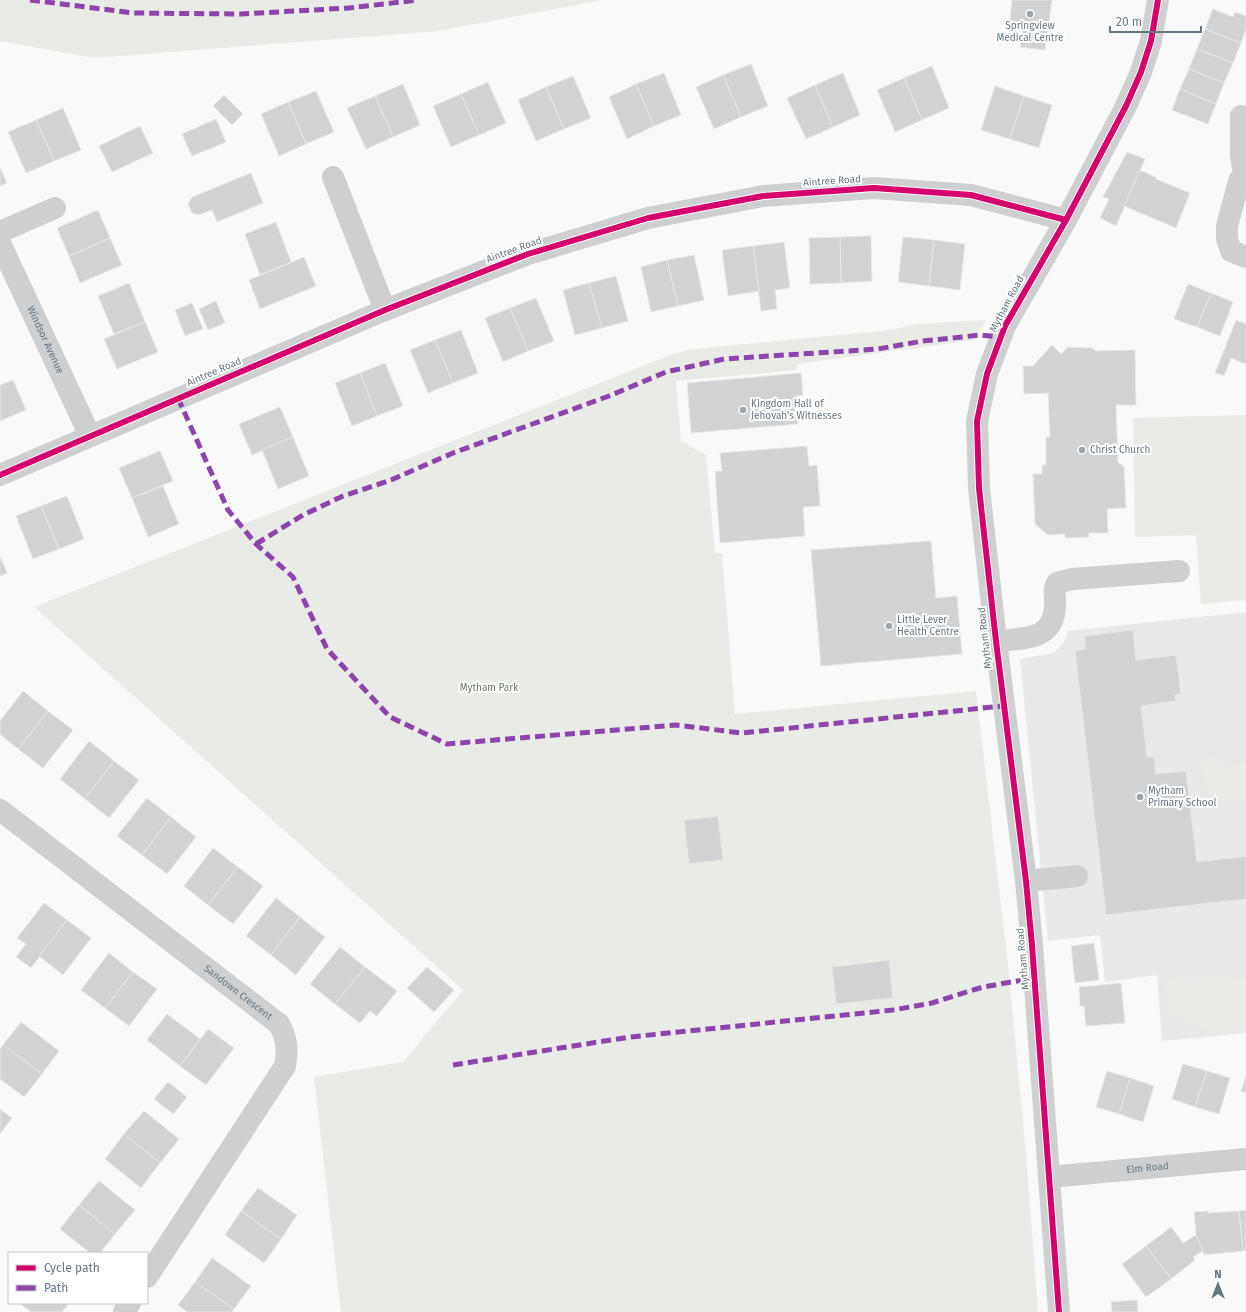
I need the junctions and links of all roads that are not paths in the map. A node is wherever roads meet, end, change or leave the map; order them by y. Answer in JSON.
{"nodes":[{"id":1,"x":1158,"y":0,"type":"edge"},
{"id":2,"x":1241,"y":116,"type":"dead end"},
{"id":3,"x":1245,"y":174,"type":"edge"},
{"id":4,"x":333,"y":177,"type":"dead end"},
{"id":5,"x":55,"y":208,"type":"dead end"},
{"id":6,"x":1066,"y":220,"type":"junction"},
{"id":7,"x":0,"y":232,"type":"edge"},
{"id":8,"x":0,"y":243,"type":"edge"},
{"id":9,"x":1246,"y":257,"type":"edge"},
{"id":10,"x":384,"y":310,"type":"junction"},
{"id":11,"x":90,"y":436,"type":"junction"},
{"id":12,"x":0,"y":475,"type":"edge"},
{"id":13,"x":1179,"y":571,"type":"dead end"},
{"id":14,"x":996,"y":641,"type":"junction"},
{"id":15,"x":0,"y":810,"type":"edge"},
{"id":16,"x":1077,"y":876,"type":"dead end"},
{"id":17,"x":1026,"y":881,"type":"junction"},
{"id":18,"x":1246,"y":1159,"type":"edge"},
{"id":19,"x":1050,"y":1177,"type":"junction"},
{"id":20,"x":148,"y":1275,"type":"edge"},
{"id":21,"x":1059,"y":1312,"type":"edge"}],
"edges":[{"from":1,"to":6,"type":"street","name":"Mytham Road"},
{"from":2,"to":3,"type":"street"},
{"from":3,"to":9,"type":"street"},
{"from":4,"to":10,"type":"street"},
{"from":5,"to":7,"type":"street"},
{"from":6,"to":10,"type":"street","name":"Aintree Road"},
{"from":6,"to":14,"type":"street","name":"Mytham Road"},
{"from":8,"to":11,"type":"street","name":"Windsor Avenue"},
{"from":10,"to":11,"type":"street","name":"Aintree Road"},
{"from":11,"to":12,"type":"street","name":"Aintree Road"},
{"from":13,"to":14,"type":"street"},
{"from":14,"to":17,"type":"street","name":"Mytham Road"},
{"from":15,"to":20,"type":"street","name":"Sandown Crescent"},
{"from":16,"to":17,"type":"street"},
{"from":17,"to":19,"type":"street","name":"Mytham Road"},
{"from":18,"to":19,"type":"street","name":"Elm Road"},
{"from":19,"to":21,"type":"street","name":"Mytham Road"}]}
